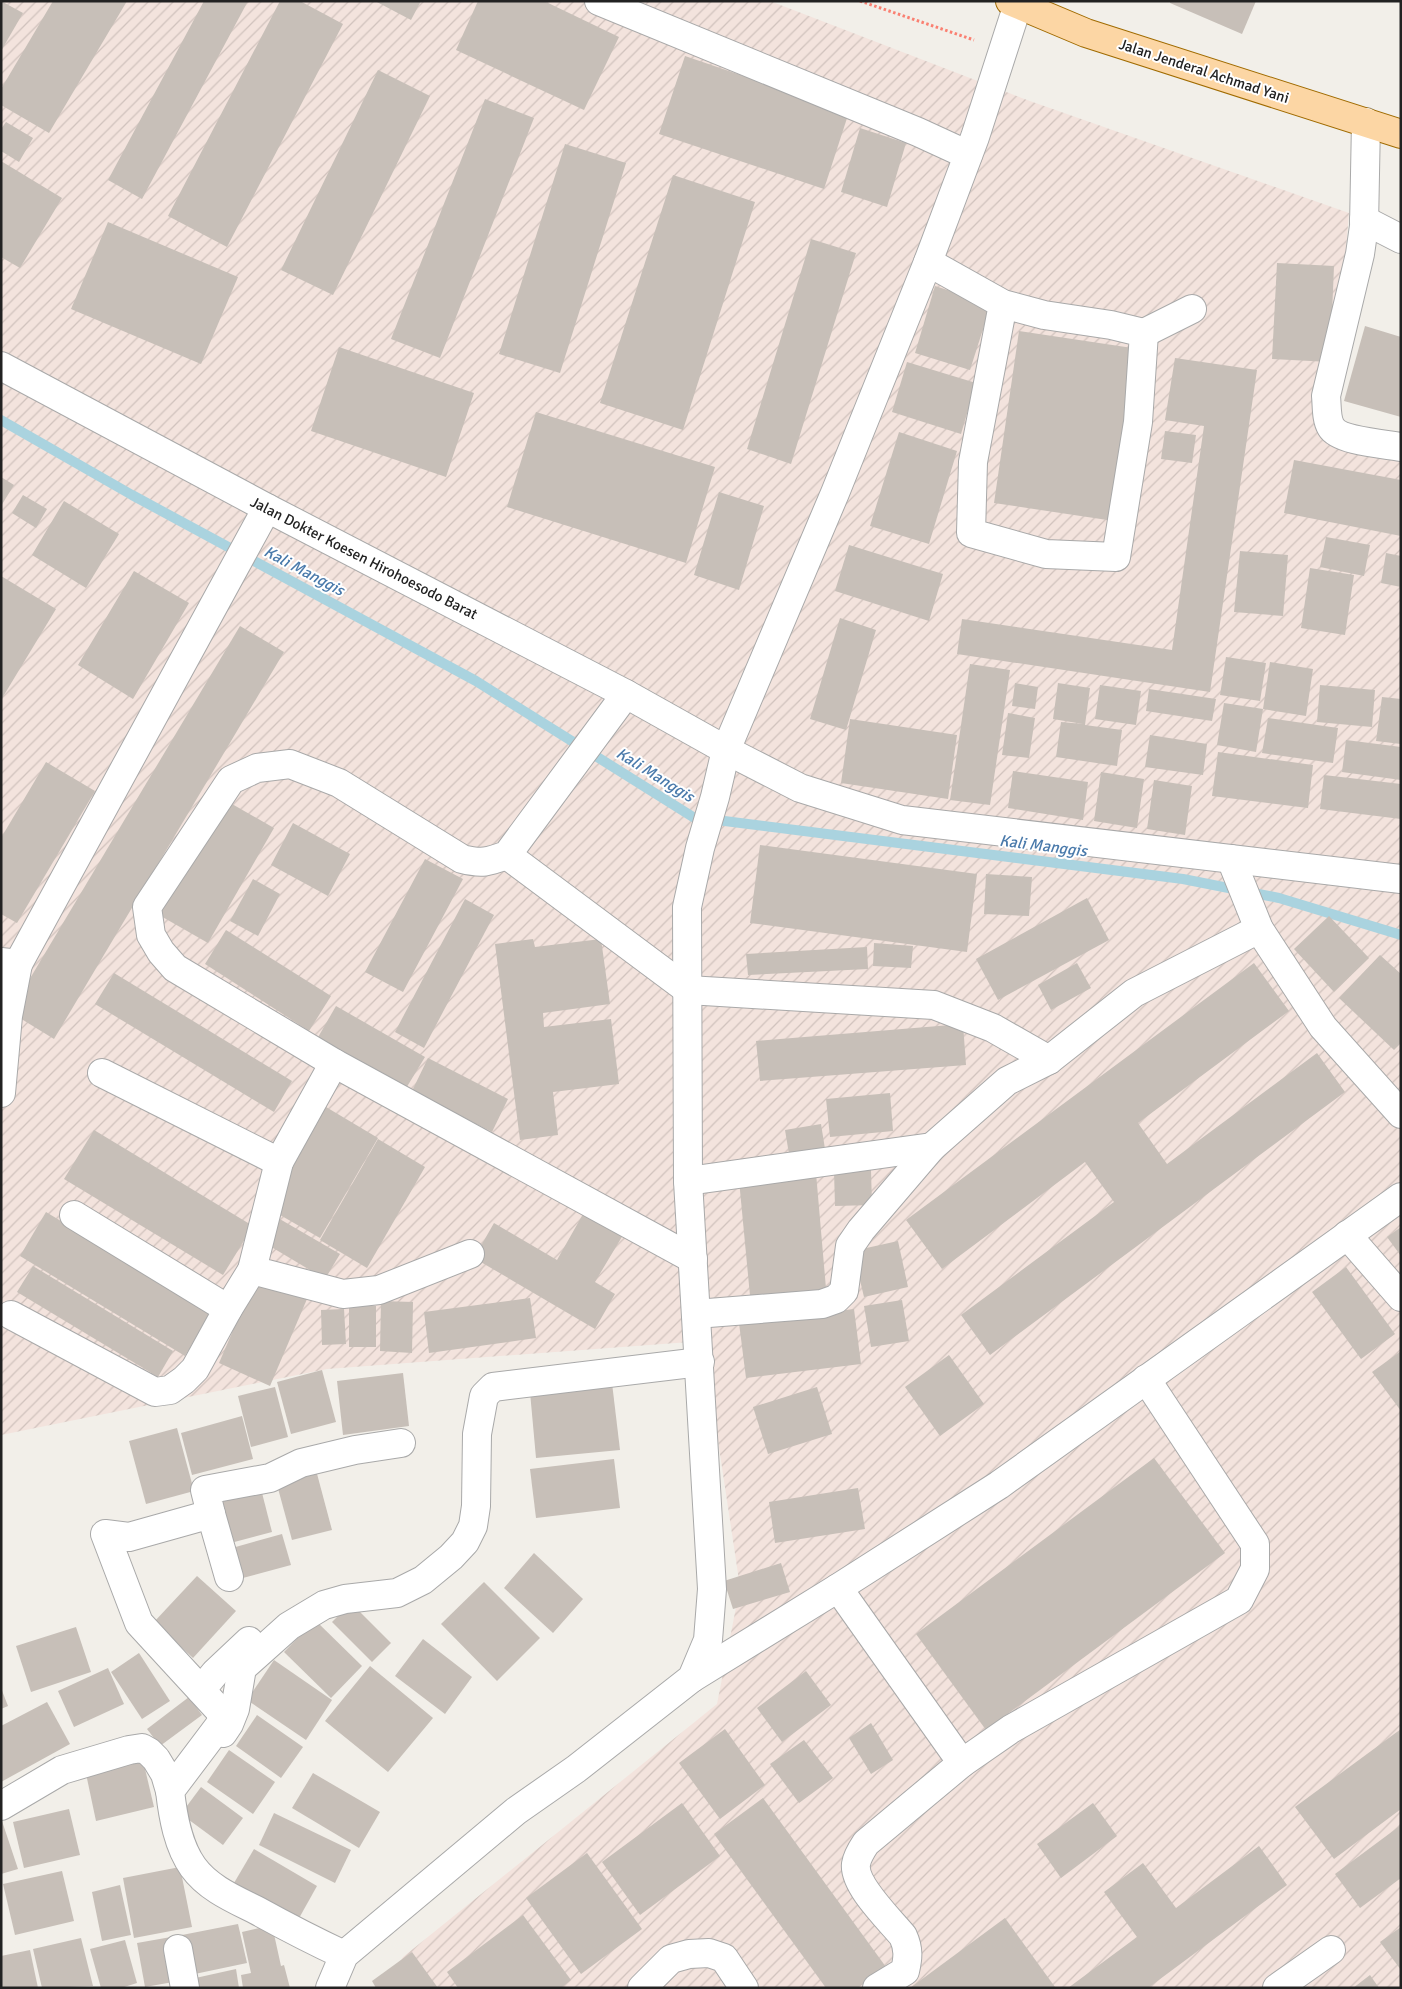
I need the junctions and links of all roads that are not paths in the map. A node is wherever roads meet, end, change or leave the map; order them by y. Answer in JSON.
{"nodes":[{"id":1,"x":599,"y":1,"type":"edge"},
{"id":2,"x":1016,"y":2,"type":"edge"},
{"id":3,"x":1366,"y":122,"type":"junction"},
{"id":4,"x":1401,"y":134,"type":"edge"},
{"id":5,"x":968,"y":155,"type":"junction"},
{"id":6,"x":1364,"y":220,"type":"junction"},
{"id":7,"x":1401,"y":239,"type":"edge"},
{"id":8,"x":928,"y":262,"type":"junction"},
{"id":9,"x":1003,"y":304,"type":"junction"},
{"id":10,"x":1192,"y":309,"type":"dead end"},
{"id":11,"x":1144,"y":333,"type":"junction"},
{"id":12,"x":1,"y":366,"type":"edge"},
{"id":13,"x":1401,"y":447,"type":"edge"},
{"id":14,"x":267,"y":508,"type":"junction"},
{"id":15,"x":626,"y":694,"type":"junction"},
{"id":16,"x":726,"y":750,"type":"junction"},
{"id":17,"x":507,"y":855,"type":"junction"},
{"id":18,"x":1234,"y":866,"type":"junction"},
{"id":19,"x":1401,"y":879,"type":"edge"},
{"id":20,"x":1259,"y":929,"type":"junction"},
{"id":21,"x":9,"y":963,"type":"edge"},
{"id":22,"x":688,"y":990,"type":"junction"},
{"id":23,"x":1049,"y":1060,"type":"junction"},
{"id":24,"x":334,"y":1063,"type":"junction"},
{"id":25,"x":102,"y":1073,"type":"dead end"},
{"id":26,"x":1,"y":1093,"type":"edge"},
{"id":27,"x":1401,"y":1114,"type":"edge"},
{"id":28,"x":932,"y":1147,"type":"junction"},
{"id":29,"x":279,"y":1162,"type":"junction"},
{"id":30,"x":688,"y":1181,"type":"junction"},
{"id":31,"x":1401,"y":1197,"type":"edge"},
{"id":32,"x":74,"y":1215,"type":"dead end"},
{"id":33,"x":1348,"y":1235,"type":"junction"},
{"id":34,"x":470,"y":1254,"type":"dead end"},
{"id":35,"x":693,"y":1259,"type":"junction"},
{"id":36,"x":252,"y":1270,"type":"junction"},
{"id":37,"x":1401,"y":1297,"type":"edge"},
{"id":38,"x":228,"y":1309,"type":"junction"},
{"id":39,"x":696,"y":1314,"type":"junction"},
{"id":40,"x":11,"y":1315,"type":"dead end"},
{"id":41,"x":700,"y":1362,"type":"junction"},
{"id":42,"x":1146,"y":1379,"type":"junction"},
{"id":43,"x":401,"y":1443,"type":"dead end"},
{"id":44,"x":211,"y":1514,"type":"junction"},
{"id":45,"x":229,"y":1577,"type":"dead end"},
{"id":46,"x":838,"y":1588,"type":"junction"},
{"id":47,"x":261,"y":1629,"type":"dead end"},
{"id":48,"x":692,"y":1678,"type":"junction"},
{"id":49,"x":201,"y":1690,"type":"junction"},
{"id":50,"x":962,"y":1763,"type":"junction"},
{"id":51,"x":171,"y":1794,"type":"junction"},
{"id":52,"x":1,"y":1806,"type":"edge"},
{"id":53,"x":178,"y":1949,"type":"dead end"},
{"id":54,"x":1331,"y":1950,"type":"dead end"},
{"id":55,"x":344,"y":1955,"type":"junction"},
{"id":56,"x":185,"y":1988,"type":"edge"},
{"id":57,"x":330,"y":1988,"type":"edge"},
{"id":58,"x":642,"y":1988,"type":"edge"},
{"id":59,"x":744,"y":1988,"type":"edge"},
{"id":60,"x":877,"y":1988,"type":"edge"},
{"id":61,"x":1277,"y":1988,"type":"edge"}],
"edges":[{"from":1,"to":5,"type":"street"},
{"from":2,"to":3,"type":"main road","name":"Jalan Jenderal Achmad Yani"},
{"from":2,"to":5,"type":"street"},
{"from":3,"to":4,"type":"main road","name":"Jalan Jenderal Achmad Yani"},
{"from":3,"to":6,"type":"street"},
{"from":5,"to":8,"type":"street"},
{"from":6,"to":7,"type":"street"},
{"from":6,"to":13,"type":"street"},
{"from":8,"to":9,"type":"street"},
{"from":8,"to":16,"type":"street"},
{"from":9,"to":11,"type":"street"},
{"from":9,"to":11,"type":"street"},
{"from":10,"to":11,"type":"street"},
{"from":12,"to":14,"type":"street","name":"Jalan Dokter Koesen Hirohoesodo Barat"},
{"from":14,"to":15,"type":"street","name":"Jalan Dokter Koesen Hirohoesodo Barat"},
{"from":14,"to":21,"type":"street"},
{"from":15,"to":16,"type":"street","name":"Jalan Dokter Koesen Hirohoesodo Barat"},
{"from":15,"to":17,"type":"street"},
{"from":16,"to":18,"type":"street","name":"Jalan Dokter Koesen Hirohoesodo Barat"},
{"from":16,"to":22,"type":"street"},
{"from":17,"to":22,"type":"street"},
{"from":17,"to":24,"type":"street"},
{"from":18,"to":19,"type":"street","name":"Jalan Dokter Koesen Hirohoesodo Barat"},
{"from":18,"to":20,"type":"street"},
{"from":20,"to":23,"type":"street"},
{"from":20,"to":27,"type":"street"},
{"from":21,"to":26,"type":"street"},
{"from":22,"to":23,"type":"street"},
{"from":22,"to":30,"type":"street"},
{"from":23,"to":28,"type":"street"},
{"from":24,"to":29,"type":"street"},
{"from":24,"to":35,"type":"street"},
{"from":25,"to":29,"type":"street"},
{"from":28,"to":30,"type":"street"},
{"from":28,"to":39,"type":"street"},
{"from":29,"to":36,"type":"street"},
{"from":30,"to":35,"type":"street"},
{"from":31,"to":33,"type":"street"},
{"from":32,"to":38,"type":"street"},
{"from":33,"to":37,"type":"street"},
{"from":33,"to":42,"type":"street"},
{"from":34,"to":36,"type":"street"},
{"from":35,"to":39,"type":"street"},
{"from":36,"to":38,"type":"street"},
{"from":38,"to":40,"type":"street"},
{"from":39,"to":41,"type":"street"},
{"from":41,"to":48,"type":"street"},
{"from":41,"to":51,"type":"street"},
{"from":42,"to":46,"type":"street"},
{"from":42,"to":50,"type":"street"},
{"from":43,"to":44,"type":"street"},
{"from":44,"to":45,"type":"street"},
{"from":44,"to":49,"type":"street"},
{"from":46,"to":48,"type":"street"},
{"from":46,"to":50,"type":"street"},
{"from":47,"to":49,"type":"street"},
{"from":48,"to":55,"type":"street"},
{"from":49,"to":51,"type":"street"},
{"from":50,"to":60,"type":"street"},
{"from":51,"to":52,"type":"street"},
{"from":51,"to":55,"type":"street"},
{"from":53,"to":56,"type":"street"},
{"from":54,"to":61,"type":"street"},
{"from":55,"to":57,"type":"street"},
{"from":58,"to":59,"type":"street"}]}
